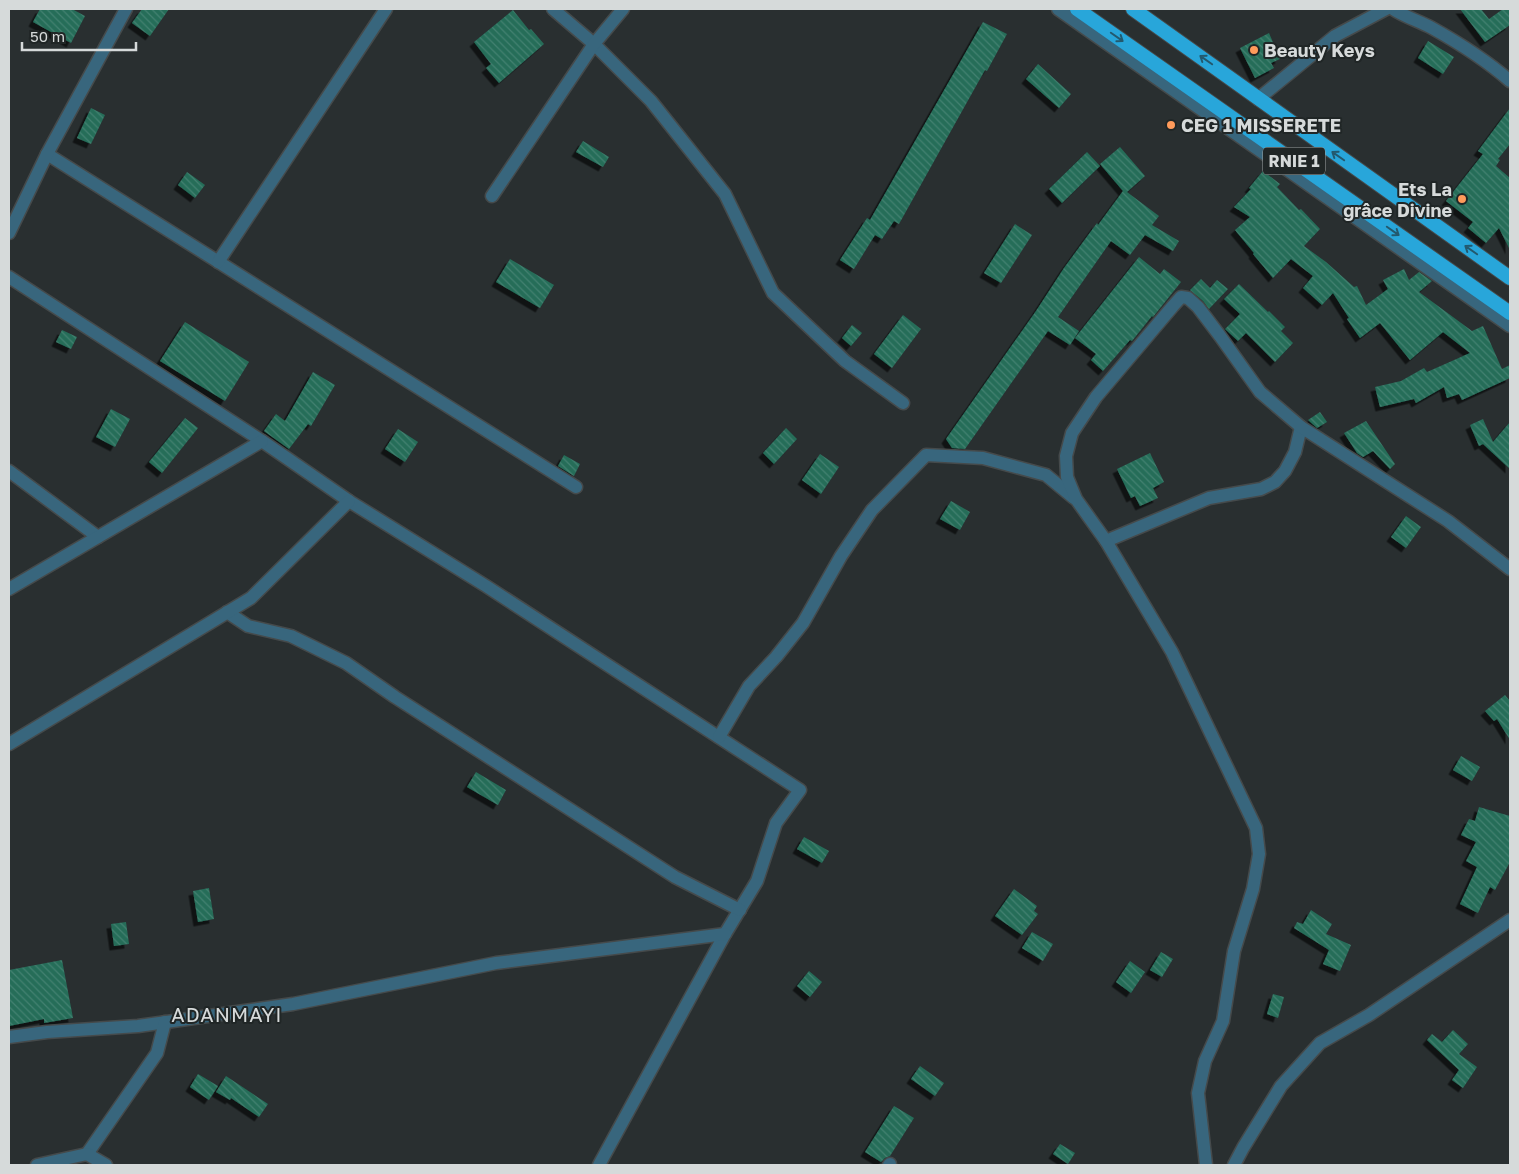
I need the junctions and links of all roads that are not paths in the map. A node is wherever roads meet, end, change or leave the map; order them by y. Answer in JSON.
{"nodes":[{"id":1,"x":126,"y":9,"type":"edge"},
{"id":2,"x":386,"y":9,"type":"edge"},
{"id":3,"x":552,"y":9,"type":"edge"},
{"id":4,"x":623,"y":9,"type":"edge"},
{"id":5,"x":1058,"y":9,"type":"edge"},
{"id":6,"x":1077,"y":9,"type":"edge"},
{"id":7,"x":1133,"y":9,"type":"edge"},
{"id":8,"x":1386,"y":9,"type":"edge"},
{"id":9,"x":1393,"y":9,"type":"edge"},
{"id":10,"x":1367,"y":13,"type":"edge"},
{"id":11,"x":594,"y":44,"type":"junction"},
{"id":12,"x":1510,"y":82,"type":"edge"},
{"id":13,"x":1258,"y":99,"type":"junction"},
{"id":14,"x":47,"y":154,"type":"junction"},
{"id":15,"x":492,"y":196,"type":"dead end"},
{"id":16,"x":9,"y":234,"type":"edge"},
{"id":17,"x":218,"y":262,"type":"junction"},
{"id":18,"x":9,"y":277,"type":"edge"},
{"id":19,"x":1510,"y":278,"type":"edge"},
{"id":20,"x":1510,"y":313,"type":"edge"},
{"id":21,"x":1510,"y":326,"type":"edge"},
{"id":22,"x":902,"y":403,"type":"dead end"},
{"id":23,"x":1301,"y":427,"type":"junction"},
{"id":24,"x":262,"y":441,"type":"junction"},
{"id":25,"x":9,"y":471,"type":"edge"},
{"id":26,"x":576,"y":486,"type":"dead end"},
{"id":27,"x":1076,"y":499,"type":"junction"},
{"id":28,"x":349,"y":501,"type":"junction"},
{"id":29,"x":98,"y":537,"type":"junction"},
{"id":30,"x":1106,"y":541,"type":"junction"},
{"id":31,"x":1510,"y":569,"type":"edge"},
{"id":32,"x":9,"y":589,"type":"edge"},
{"id":33,"x":227,"y":612,"type":"junction"},
{"id":34,"x":718,"y":737,"type":"junction"},
{"id":35,"x":9,"y":744,"type":"edge"},
{"id":36,"x":740,"y":910,"type":"junction"},
{"id":37,"x":1510,"y":920,"type":"edge"},
{"id":38,"x":725,"y":934,"type":"junction"},
{"id":39,"x":165,"y":1022,"type":"junction"},
{"id":40,"x":9,"y":1037,"type":"edge"},
{"id":41,"x":87,"y":1154,"type":"junction"},
{"id":42,"x":37,"y":1165,"type":"edge"},
{"id":43,"x":106,"y":1165,"type":"edge"},
{"id":44,"x":599,"y":1165,"type":"edge"},
{"id":45,"x":1206,"y":1165,"type":"edge"},
{"id":46,"x":1234,"y":1165,"type":"edge"}],
"edges":[{"from":1,"to":14,"type":"street"},
{"from":2,"to":17,"type":"street"},
{"from":3,"to":11,"type":"street"},
{"from":4,"to":11,"type":"street"},
{"from":5,"to":21,"type":"street"},
{"from":6,"to":20,"type":"highway","number":"RNIE 1","one_way":true},
{"from":13,"to":7,"type":"highway","number":"RNIE 1","one_way":true},
{"from":8,"to":10,"type":"street"},
{"from":9,"to":12,"type":"street"},
{"from":10,"to":13,"type":"street"},
{"from":11,"to":15,"type":"street"},
{"from":11,"to":22,"type":"street"},
{"from":19,"to":13,"type":"highway","number":"RNIE 1","one_way":true},
{"from":14,"to":16,"type":"street"},
{"from":14,"to":17,"type":"street"},
{"from":17,"to":26,"type":"street"},
{"from":18,"to":24,"type":"street"},
{"from":23,"to":27,"type":"street"},
{"from":23,"to":30,"type":"street"},
{"from":23,"to":31,"type":"street"},
{"from":24,"to":28,"type":"street"},
{"from":24,"to":29,"type":"street"},
{"from":25,"to":29,"type":"street"},
{"from":27,"to":30,"type":"street"},
{"from":27,"to":34,"type":"street"},
{"from":28,"to":33,"type":"street"},
{"from":28,"to":34,"type":"street"},
{"from":29,"to":32,"type":"street"},
{"from":30,"to":45,"type":"street"},
{"from":33,"to":35,"type":"street"},
{"from":33,"to":36,"type":"street"},
{"from":34,"to":36,"type":"street"},
{"from":36,"to":38,"type":"street"},
{"from":37,"to":46,"type":"street"},
{"from":38,"to":39,"type":"street"},
{"from":38,"to":44,"type":"street"},
{"from":39,"to":40,"type":"street"},
{"from":39,"to":41,"type":"street"},
{"from":41,"to":42,"type":"street"},
{"from":41,"to":43,"type":"street"}]}
